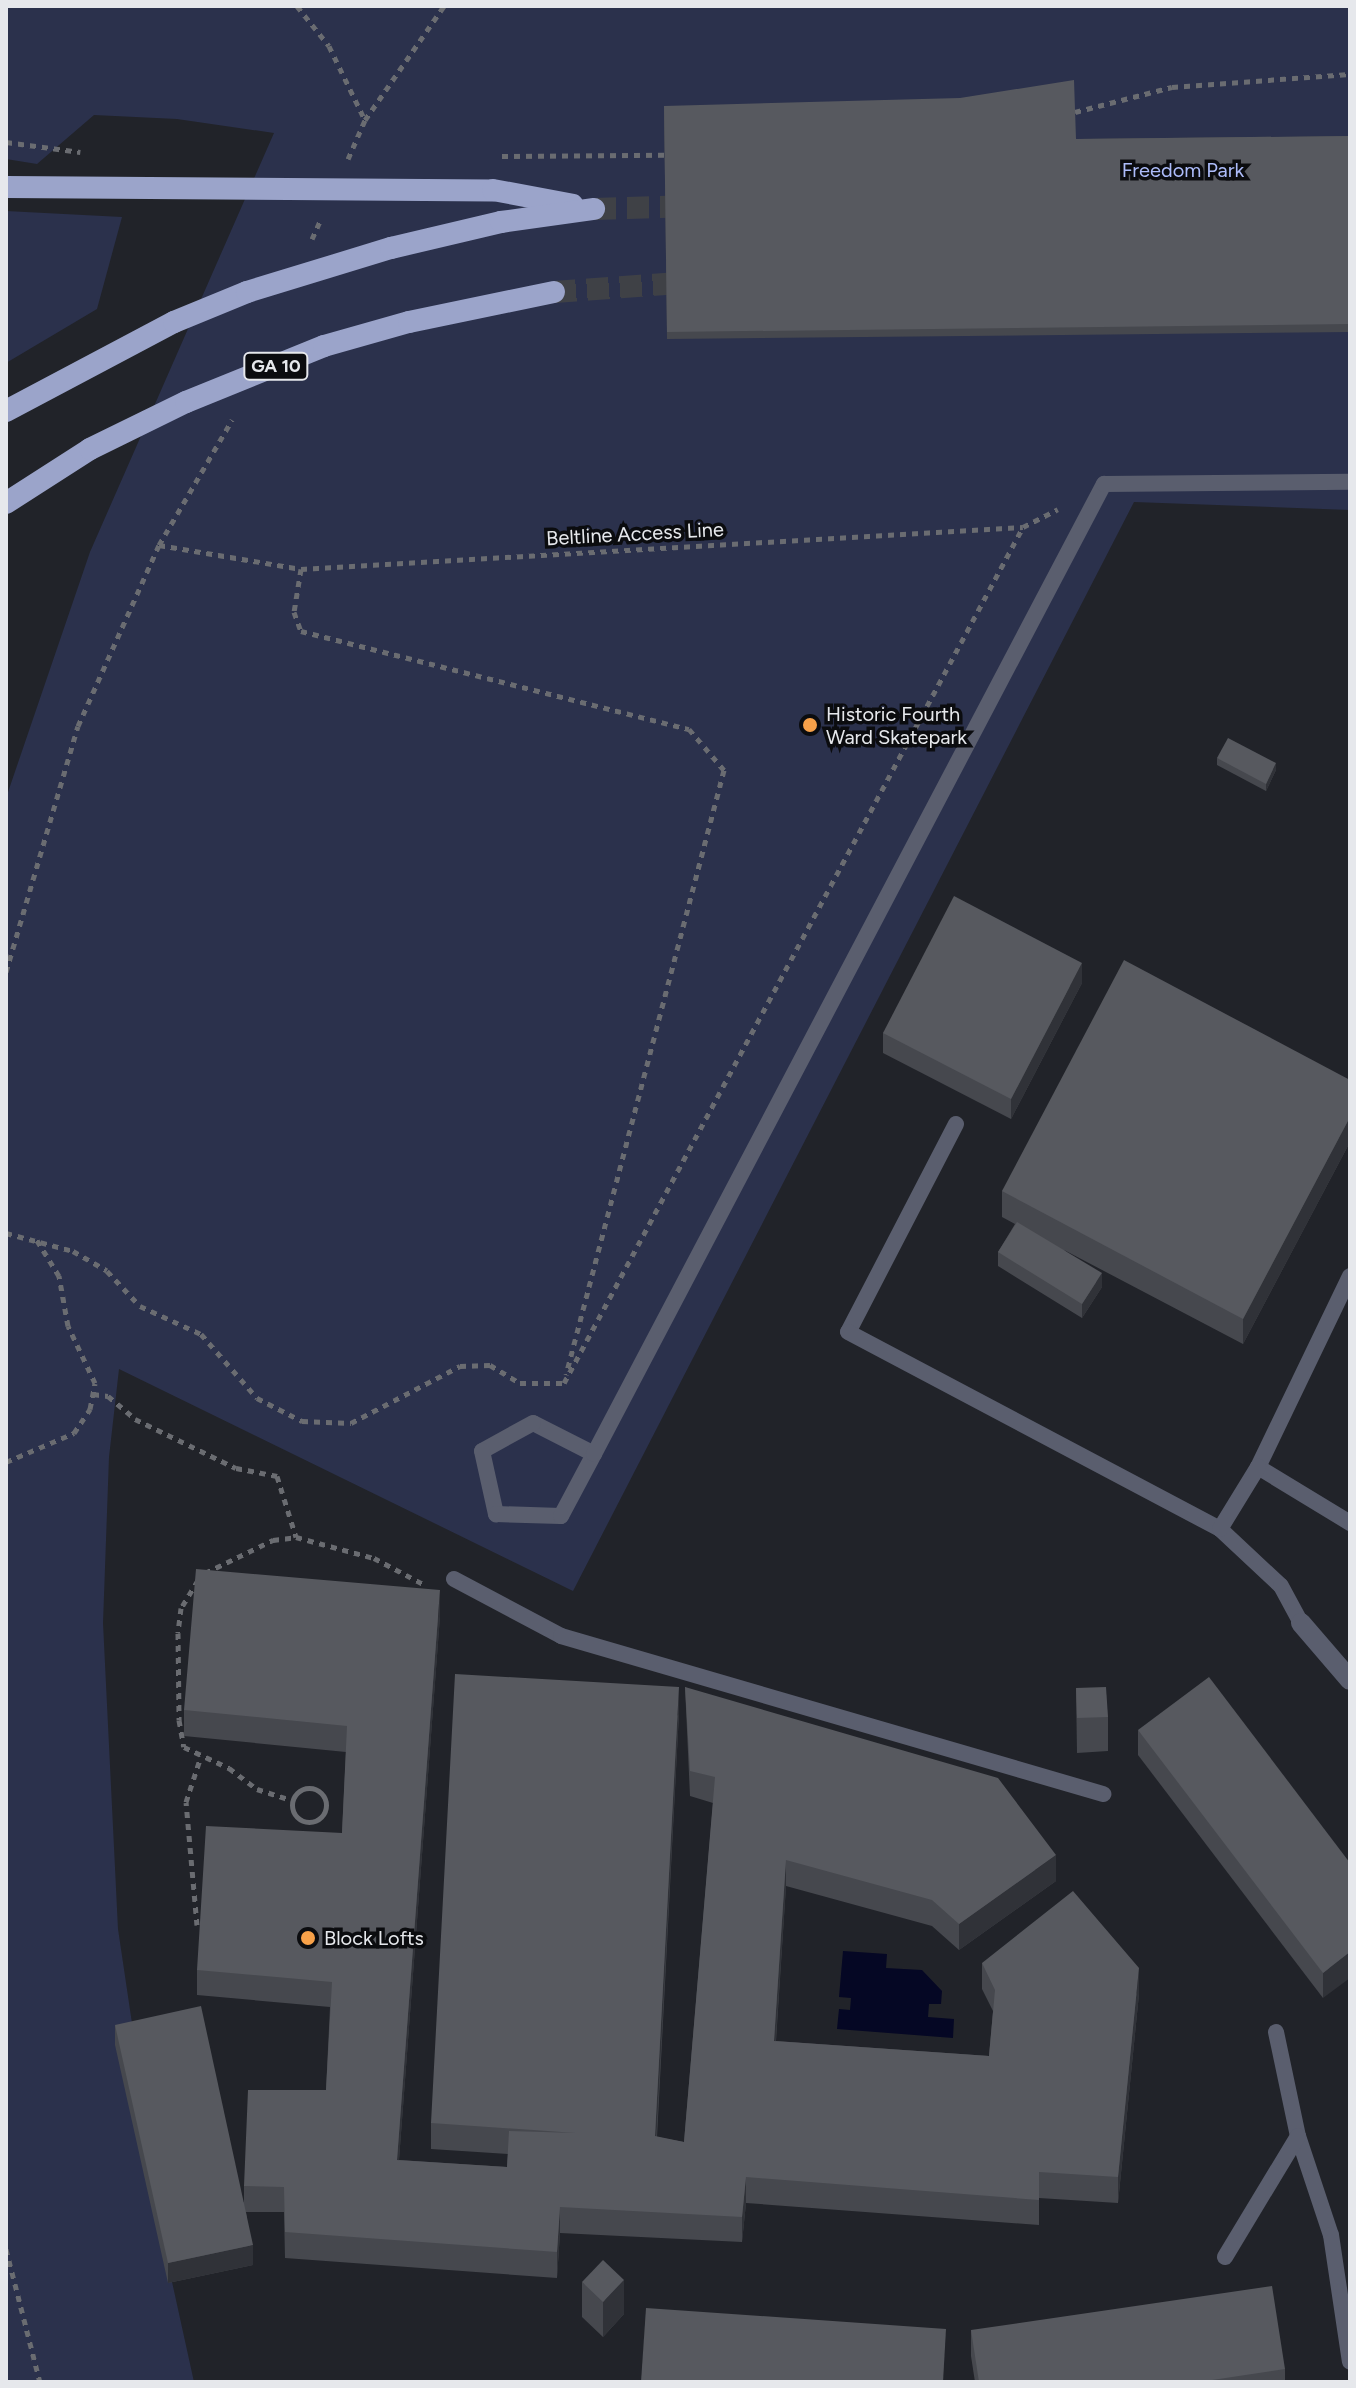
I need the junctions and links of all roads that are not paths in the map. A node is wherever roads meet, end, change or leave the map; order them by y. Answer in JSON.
{"nodes":[{"id":1,"x":6,"y":187,"type":"edge"},
{"id":2,"x":554,"y":292,"type":"tunnel mouth"},
{"id":3,"x":6,"y":411,"type":"edge"},
{"id":4,"x":1350,"y":482,"type":"edge"},
{"id":5,"x":12,"y":498,"type":"edge"},
{"id":6,"x":956,"y":1124,"type":"dead end"},
{"id":7,"x":1350,"y":1276,"type":"edge"},
{"id":8,"x":594,"y":1454,"type":"junction"},
{"id":9,"x":1258,"y":1467,"type":"junction"},
{"id":10,"x":1350,"y":1523,"type":"edge"},
{"id":11,"x":1220,"y":1529,"type":"junction"},
{"id":12,"x":454,"y":1579,"type":"dead end"},
{"id":13,"x":1301,"y":1623,"type":"joint"},
{"id":14,"x":1350,"y":1680,"type":"edge"},
{"id":15,"x":1103,"y":1794,"type":"dead end"},
{"id":16,"x":1276,"y":2032,"type":"dead end"},
{"id":17,"x":1298,"y":2136,"type":"junction"},
{"id":18,"x":1225,"y":2257,"type":"dead end"},
{"id":19,"x":1350,"y":2362,"type":"edge"}],
"edges":[{"from":1,"to":3,"type":"highway"},
{"from":2,"to":5,"type":"highway","number":"GA 10"},
{"from":4,"to":8,"type":"lane"},
{"from":6,"to":11,"type":"lane"},
{"from":7,"to":9,"type":"lane"},
{"from":8,"to":8,"type":"lane"},
{"from":9,"to":10,"type":"lane"},
{"from":9,"to":11,"type":"lane"},
{"from":11,"to":13,"type":"lane"},
{"from":12,"to":15,"type":"lane"},
{"from":13,"to":14,"type":"street"},
{"from":16,"to":17,"type":"lane"},
{"from":17,"to":18,"type":"lane"},
{"from":17,"to":19,"type":"lane"}]}
